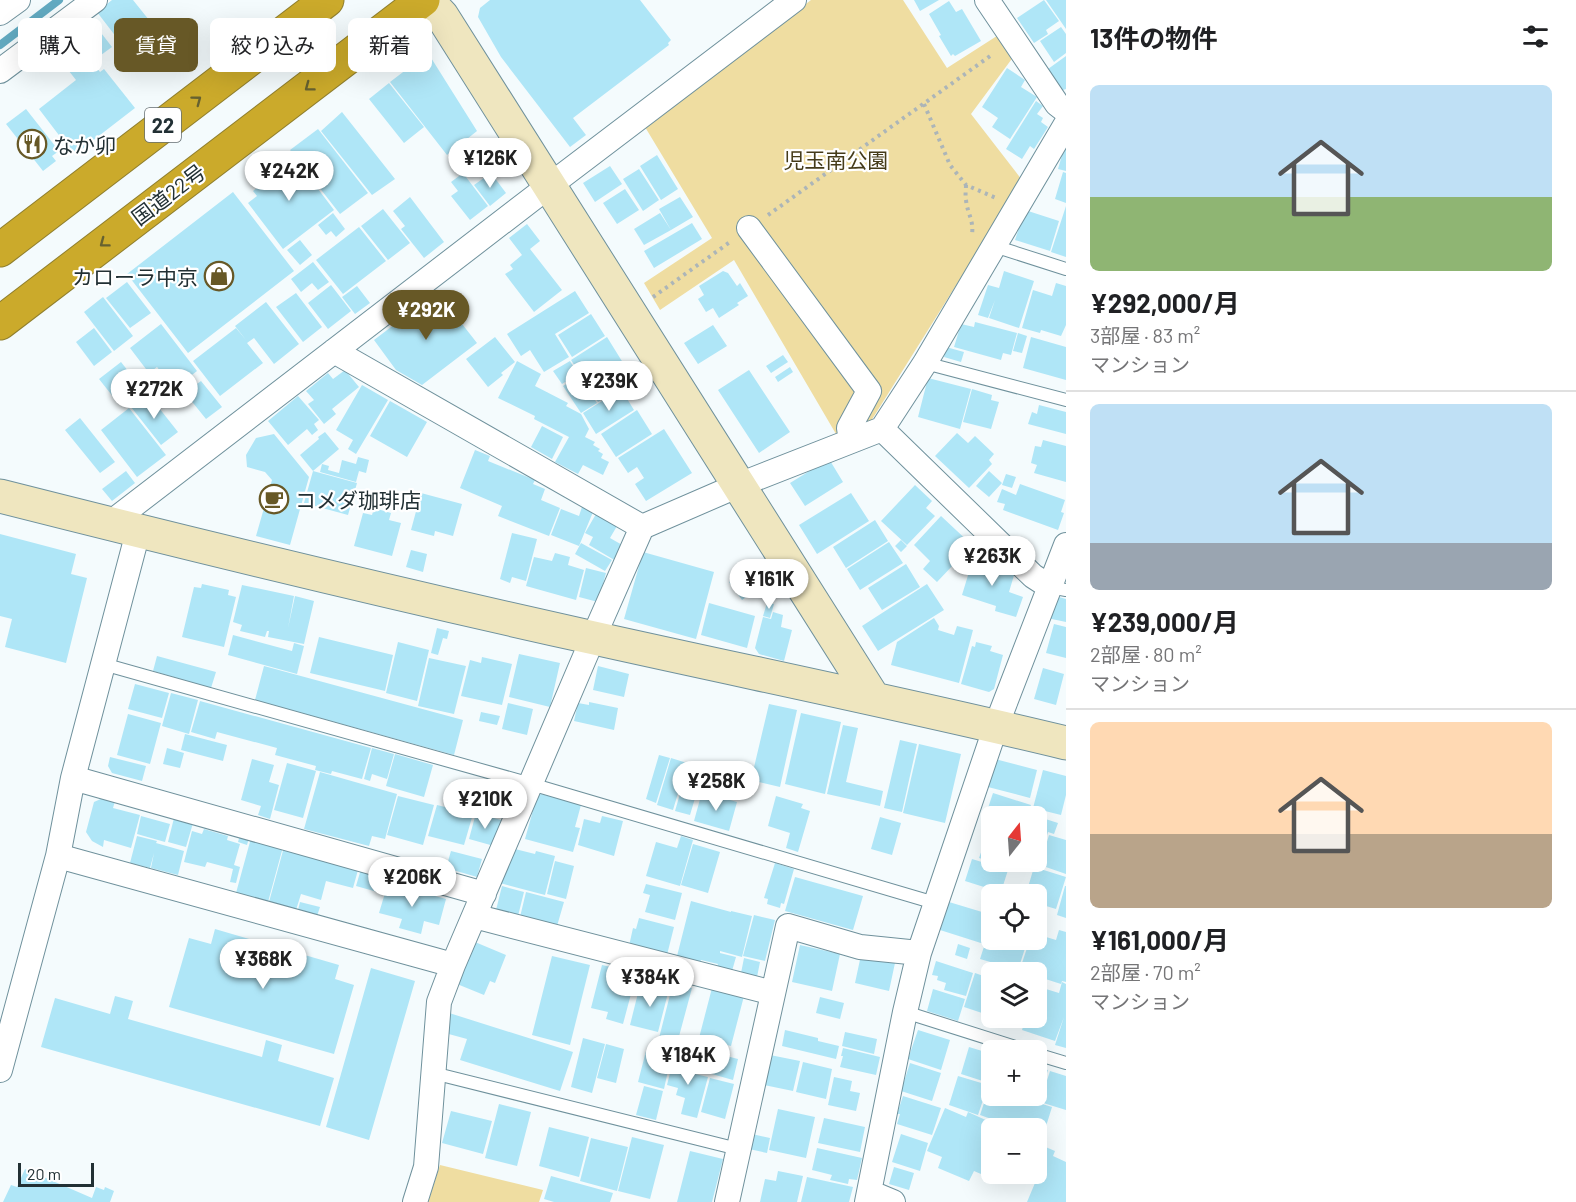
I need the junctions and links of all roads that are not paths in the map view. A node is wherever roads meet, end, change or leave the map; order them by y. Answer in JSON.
{"nodes":[{"id":1,"x":18,"y":0,"type":"edge"},
{"id":2,"x":95,"y":0,"type":"edge"},
{"id":3,"x":327,"y":0,"type":"edge"},
{"id":4,"x":425,"y":0,"type":"edge"},
{"id":5,"x":794,"y":0,"type":"edge"},
{"id":6,"x":987,"y":0,"type":"edge"},
{"id":7,"x":0,"y":13,"type":"edge"},
{"id":8,"x":0,"y":71,"type":"edge"},
{"id":9,"x":1066,"y":111,"type":"edge"},
{"id":10,"x":1066,"y":124,"type":"edge"},
{"id":11,"x":549,"y":186,"type":"junction"},
{"id":12,"x":749,"y":228,"type":"road end"},
{"id":13,"x":994,"y":246,"type":"junction"},
{"id":14,"x":0,"y":250,"type":"edge"},
{"id":15,"x":1066,"y":269,"type":"edge"},
{"id":16,"x":0,"y":323,"type":"edge"},
{"id":17,"x":334,"y":351,"type":"junction"},
{"id":18,"x":925,"y":363,"type":"junction"},
{"id":19,"x":1066,"y":400,"type":"edge"},
{"id":20,"x":882,"y":429,"type":"junction"},
{"id":21,"x":851,"y":441,"type":"junction"},
{"id":22,"x":739,"y":485,"type":"junction"},
{"id":23,"x":0,"y":496,"type":"edge"},
{"id":24,"x":642,"y":527,"type":"junction"},
{"id":25,"x":124,"y":528,"type":"junction"},
{"id":26,"x":1066,"y":545,"type":"edge"},
{"id":27,"x":1058,"y":588,"type":"edge"},
{"id":28,"x":593,"y":638,"type":"junction"},
{"id":29,"x":103,"y":664,"type":"junction"},
{"id":30,"x":874,"y":699,"type":"junction"},
{"id":31,"x":996,"y":726,"type":"junction"},
{"id":32,"x":1066,"y":743,"type":"edge"},
{"id":33,"x":73,"y":778,"type":"junction"},
{"id":34,"x":531,"y":783,"type":"junction"},
{"id":35,"x":58,"y":856,"type":"junction"},
{"id":36,"x":484,"y":894,"type":"junction"},
{"id":37,"x":935,"y":903,"type":"junction"},
{"id":38,"x":474,"y":916,"type":"junction"},
{"id":39,"x":919,"y":953,"type":"junction"},
{"id":40,"x":453,"y":965,"type":"junction"},
{"id":41,"x":773,"y":993,"type":"junction"},
{"id":42,"x":904,"y":1012,"type":"junction"},
{"id":43,"x":993,"y":1040,"type":"edge"},
{"id":44,"x":1047,"y":1057,"type":"edge"},
{"id":45,"x":1066,"y":1063,"type":"edge"},
{"id":46,"x":0,"y":1070,"type":"edge"},
{"id":47,"x":434,"y":1073,"type":"junction"},
{"id":48,"x":738,"y":1149,"type":"junction"},
{"id":49,"x":868,"y":1197,"type":"edge"},
{"id":50,"x":415,"y":1202,"type":"edge"},
{"id":51,"x":727,"y":1202,"type":"edge"},
{"id":52,"x":893,"y":1202,"type":"edge"}],
"edges":[{"from":1,"to":7,"type":"street"},
{"from":2,"to":8,"type":"street"},
{"from":14,"to":3,"type":"highway","number":"22","one_way":true},
{"from":4,"to":11,"type":"street"},
{"from":4,"to":16,"type":"highway","name":"国道22号","one_way":true},
{"from":5,"to":11,"type":"street"},
{"from":6,"to":9,"type":"street"},
{"from":10,"to":13,"type":"street"},
{"from":11,"to":17,"type":"street"},
{"from":11,"to":22,"type":"street"},
{"from":12,"to":21,"type":"street"},
{"from":13,"to":15,"type":"lane"},
{"from":13,"to":18,"type":"street"},
{"from":17,"to":24,"type":"street"},
{"from":17,"to":25,"type":"street"},
{"from":18,"to":19,"type":"lane"},
{"from":18,"to":20,"type":"street"},
{"from":20,"to":21,"type":"street"},
{"from":20,"to":27,"type":"street"},
{"from":21,"to":22,"type":"street"},
{"from":22,"to":24,"type":"street"},
{"from":22,"to":30,"type":"street"},
{"from":23,"to":25,"type":"street"},
{"from":24,"to":28,"type":"street"},
{"from":25,"to":28,"type":"street"},
{"from":25,"to":29,"type":"street"},
{"from":26,"to":27,"type":"street"},
{"from":27,"to":31,"type":"street"},
{"from":28,"to":30,"type":"street"},
{"from":28,"to":34,"type":"street"},
{"from":29,"to":33,"type":"street"},
{"from":29,"to":34,"type":"lane"},
{"from":30,"to":31,"type":"street"},
{"from":31,"to":32,"type":"street"},
{"from":31,"to":37,"type":"street"},
{"from":33,"to":35,"type":"street"},
{"from":33,"to":36,"type":"street"},
{"from":34,"to":36,"type":"street"},
{"from":34,"to":37,"type":"lane"},
{"from":35,"to":40,"type":"street"},
{"from":35,"to":46,"type":"street"},
{"from":36,"to":38,"type":"street"},
{"from":37,"to":39,"type":"street"},
{"from":38,"to":40,"type":"street"},
{"from":38,"to":41,"type":"street"},
{"from":39,"to":41,"type":"street"},
{"from":39,"to":42,"type":"street"},
{"from":40,"to":47,"type":"street"},
{"from":41,"to":48,"type":"street"},
{"from":42,"to":43,"type":"lane"},
{"from":42,"to":49,"type":"street"},
{"from":44,"to":45,"type":"lane"},
{"from":47,"to":48,"type":"lane"},
{"from":47,"to":50,"type":"street"},
{"from":48,"to":51,"type":"street"},
{"from":49,"to":52,"type":"street"}]}
